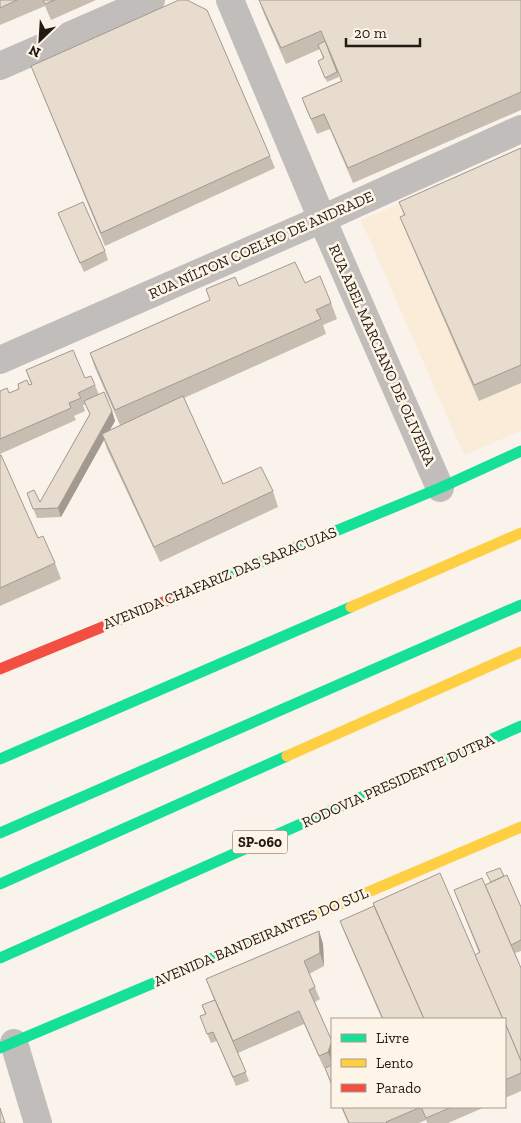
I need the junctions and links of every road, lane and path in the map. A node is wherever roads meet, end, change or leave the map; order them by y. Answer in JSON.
{"nodes":[{"id":1,"x":151,"y":0,"type":"edge"},
{"id":2,"x":230,"y":0,"type":"edge"},
{"id":3,"x":0,"y":66,"type":"edge"},
{"id":4,"x":521,"y":129,"type":"edge"},
{"id":5,"x":322,"y":219,"type":"junction"},
{"id":6,"x":0,"y":360,"type":"edge"},
{"id":7,"x":521,"y":451,"type":"edge"},
{"id":8,"x":440,"y":488,"type":"junction"},
{"id":9,"x":521,"y":533,"type":"edge"},
{"id":10,"x":521,"y":606,"type":"edge"},
{"id":11,"x":521,"y":652,"type":"edge"},
{"id":12,"x":0,"y":668,"type":"edge"},
{"id":13,"x":521,"y":726,"type":"edge"},
{"id":14,"x":0,"y":759,"type":"edge"},
{"id":15,"x":521,"y":826,"type":"edge"},
{"id":16,"x":0,"y":833,"type":"edge"},
{"id":17,"x":0,"y":884,"type":"edge"},
{"id":18,"x":0,"y":958,"type":"edge"},
{"id":19,"x":7,"y":1045,"type":"edge"},
{"id":20,"x":38,"y":1123,"type":"edge"}],
"edges":[{"from":1,"to":3,"type":"street"},
{"from":2,"to":5,"type":"street","name":"RUA ABEL MARCIANO DE OLIVEIRA"},
{"from":4,"to":5,"type":"street","name":"RUA NÍLTON COELHO DE ANDRADE"},
{"from":5,"to":6,"type":"street","name":"RUA NÍLTON COELHO DE ANDRADE"},
{"from":5,"to":8,"type":"street","name":"RUA ABEL MARCIANO DE OLIVEIRA"},
{"from":7,"to":8,"type":"main road","name":"AVENIDA CHAFARIZ DAS SARACUIAS"},
{"from":8,"to":12,"type":"main road","name":"AVENIDA CHAFARIZ DAS SARACUIAS"},
{"from":9,"to":14,"type":"main road"},
{"from":10,"to":16,"type":"main road"},
{"from":11,"to":17,"type":"main road"},
{"from":13,"to":18,"type":"main road","name":"RODOVIA PRESIDENTE DUTRA","number":"SP-060"},
{"from":15,"to":19,"type":"main road","name":"AVENIDA BANDEIRANTES DO SUL"},
{"from":19,"to":20,"type":"street"}]}
